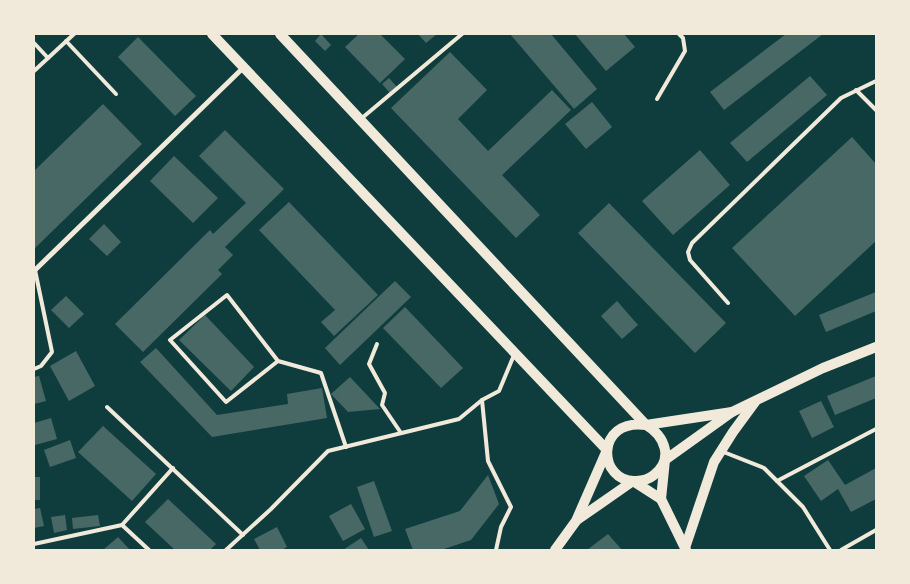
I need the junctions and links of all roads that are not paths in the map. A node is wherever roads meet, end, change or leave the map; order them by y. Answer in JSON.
{"nodes":[{"id":1,"x":74,"y":34,"type":"edge"},
{"id":2,"x":212,"y":34,"type":"edge"},
{"id":3,"x":280,"y":34,"type":"edge"},
{"id":4,"x":462,"y":34,"type":"edge"},
{"id":5,"x":679,"y":34,"type":"edge"},
{"id":6,"x":66,"y":41,"type":"junction"},
{"id":7,"x":34,"y":43,"type":"edge"},
{"id":8,"x":48,"y":58,"type":"junction"},
{"id":9,"x":243,"y":68,"type":"junction"},
{"id":10,"x":34,"y":72,"type":"edge"},
{"id":11,"x":876,"y":81,"type":"edge"},
{"id":12,"x":856,"y":90,"type":"junction"},
{"id":13,"x":116,"y":94,"type":"dead end"},
{"id":14,"x":657,"y":99,"type":"dead end"},
{"id":15,"x":876,"y":110,"type":"edge"},
{"id":16,"x":360,"y":120,"type":"junction"},
{"id":17,"x":35,"y":270,"type":"edge"},
{"id":18,"x":728,"y":303,"type":"dead end"},
{"id":19,"x":377,"y":344,"type":"dead end"},
{"id":20,"x":876,"y":347,"type":"edge"},
{"id":21,"x":515,"y":353,"type":"junction"},
{"id":22,"x":278,"y":361,"type":"junction"},
{"id":23,"x":34,"y":369,"type":"edge"},
{"id":24,"x":482,"y":400,"type":"junction"},
{"id":25,"x":756,"y":400,"type":"junction"},
{"id":26,"x":107,"y":407,"type":"dead end"},
{"id":27,"x":732,"y":412,"type":"junction"},
{"id":28,"x":646,"y":425,"type":"junction"},
{"id":29,"x":876,"y":429,"type":"edge"},
{"id":30,"x":402,"y":433,"type":"junction"},
{"id":31,"x":346,"y":447,"type":"junction"},
{"id":32,"x":607,"y":450,"type":"junction"},
{"id":33,"x":721,"y":451,"type":"junction"},
{"id":34,"x":664,"y":460,"type":"junction"},
{"id":35,"x":172,"y":468,"type":"junction"},
{"id":36,"x":633,"y":481,"type":"junction"},
{"id":37,"x":777,"y":481,"type":"junction"},
{"id":38,"x":660,"y":498,"type":"junction"},
{"id":39,"x":576,"y":520,"type":"junction"},
{"id":40,"x":122,"y":525,"type":"junction"},
{"id":41,"x":876,"y":530,"type":"edge"},
{"id":42,"x":243,"y":535,"type":"junction"},
{"id":43,"x":34,"y":544,"type":"edge"},
{"id":44,"x":686,"y":549,"type":"edge"},
{"id":45,"x":149,"y":550,"type":"edge"},
{"id":46,"x":226,"y":550,"type":"edge"},
{"id":47,"x":496,"y":550,"type":"edge"},
{"id":48,"x":555,"y":550,"type":"edge"},
{"id":49,"x":830,"y":550,"type":"edge"},
{"id":50,"x":841,"y":550,"type":"edge"}],
"edges":[{"from":1,"to":6,"type":"lane"},
{"from":2,"to":9,"type":"main road"},
{"from":3,"to":16,"type":"main road"},
{"from":4,"to":16,"type":"lane"},
{"from":5,"to":14,"type":"lane"},
{"from":6,"to":8,"type":"lane"},
{"from":6,"to":13,"type":"lane"},
{"from":7,"to":8,"type":"lane"},
{"from":8,"to":10,"type":"lane"},
{"from":9,"to":17,"type":"street"},
{"from":9,"to":21,"type":"main road"},
{"from":11,"to":12,"type":"lane"},
{"from":12,"to":15,"type":"lane"},
{"from":12,"to":18,"type":"lane"},
{"from":16,"to":28,"type":"main road"},
{"from":17,"to":23,"type":"lane"},
{"from":19,"to":30,"type":"lane"},
{"from":20,"to":25,"type":"main road"},
{"from":21,"to":24,"type":"lane"},
{"from":21,"to":32,"type":"main road"},
{"from":22,"to":22,"type":"lane"},
{"from":22,"to":31,"type":"lane"},
{"from":24,"to":30,"type":"lane"},
{"from":24,"to":47,"type":"lane"},
{"from":25,"to":27,"type":"main road"},
{"from":25,"to":33,"type":"main road"},
{"from":26,"to":35,"type":"lane"},
{"from":27,"to":28,"type":"main road"},
{"from":27,"to":34,"type":"main road"},
{"from":28,"to":32,"type":"main road"},
{"from":28,"to":34,"type":"main road"},
{"from":29,"to":37,"type":"lane"},
{"from":30,"to":31,"type":"lane"},
{"from":31,"to":42,"type":"lane"},
{"from":32,"to":36,"type":"main road"},
{"from":32,"to":39,"type":"main road"},
{"from":33,"to":37,"type":"lane"},
{"from":33,"to":44,"type":"main road"},
{"from":34,"to":36,"type":"main road"},
{"from":34,"to":38,"type":"main road"},
{"from":35,"to":40,"type":"lane"},
{"from":35,"to":42,"type":"lane"},
{"from":36,"to":38,"type":"main road"},
{"from":36,"to":39,"type":"main road"},
{"from":37,"to":49,"type":"lane"},
{"from":38,"to":44,"type":"main road"},
{"from":39,"to":48,"type":"main road"},
{"from":40,"to":43,"type":"lane"},
{"from":40,"to":45,"type":"lane"},
{"from":41,"to":50,"type":"lane"},
{"from":42,"to":46,"type":"lane"}]}
